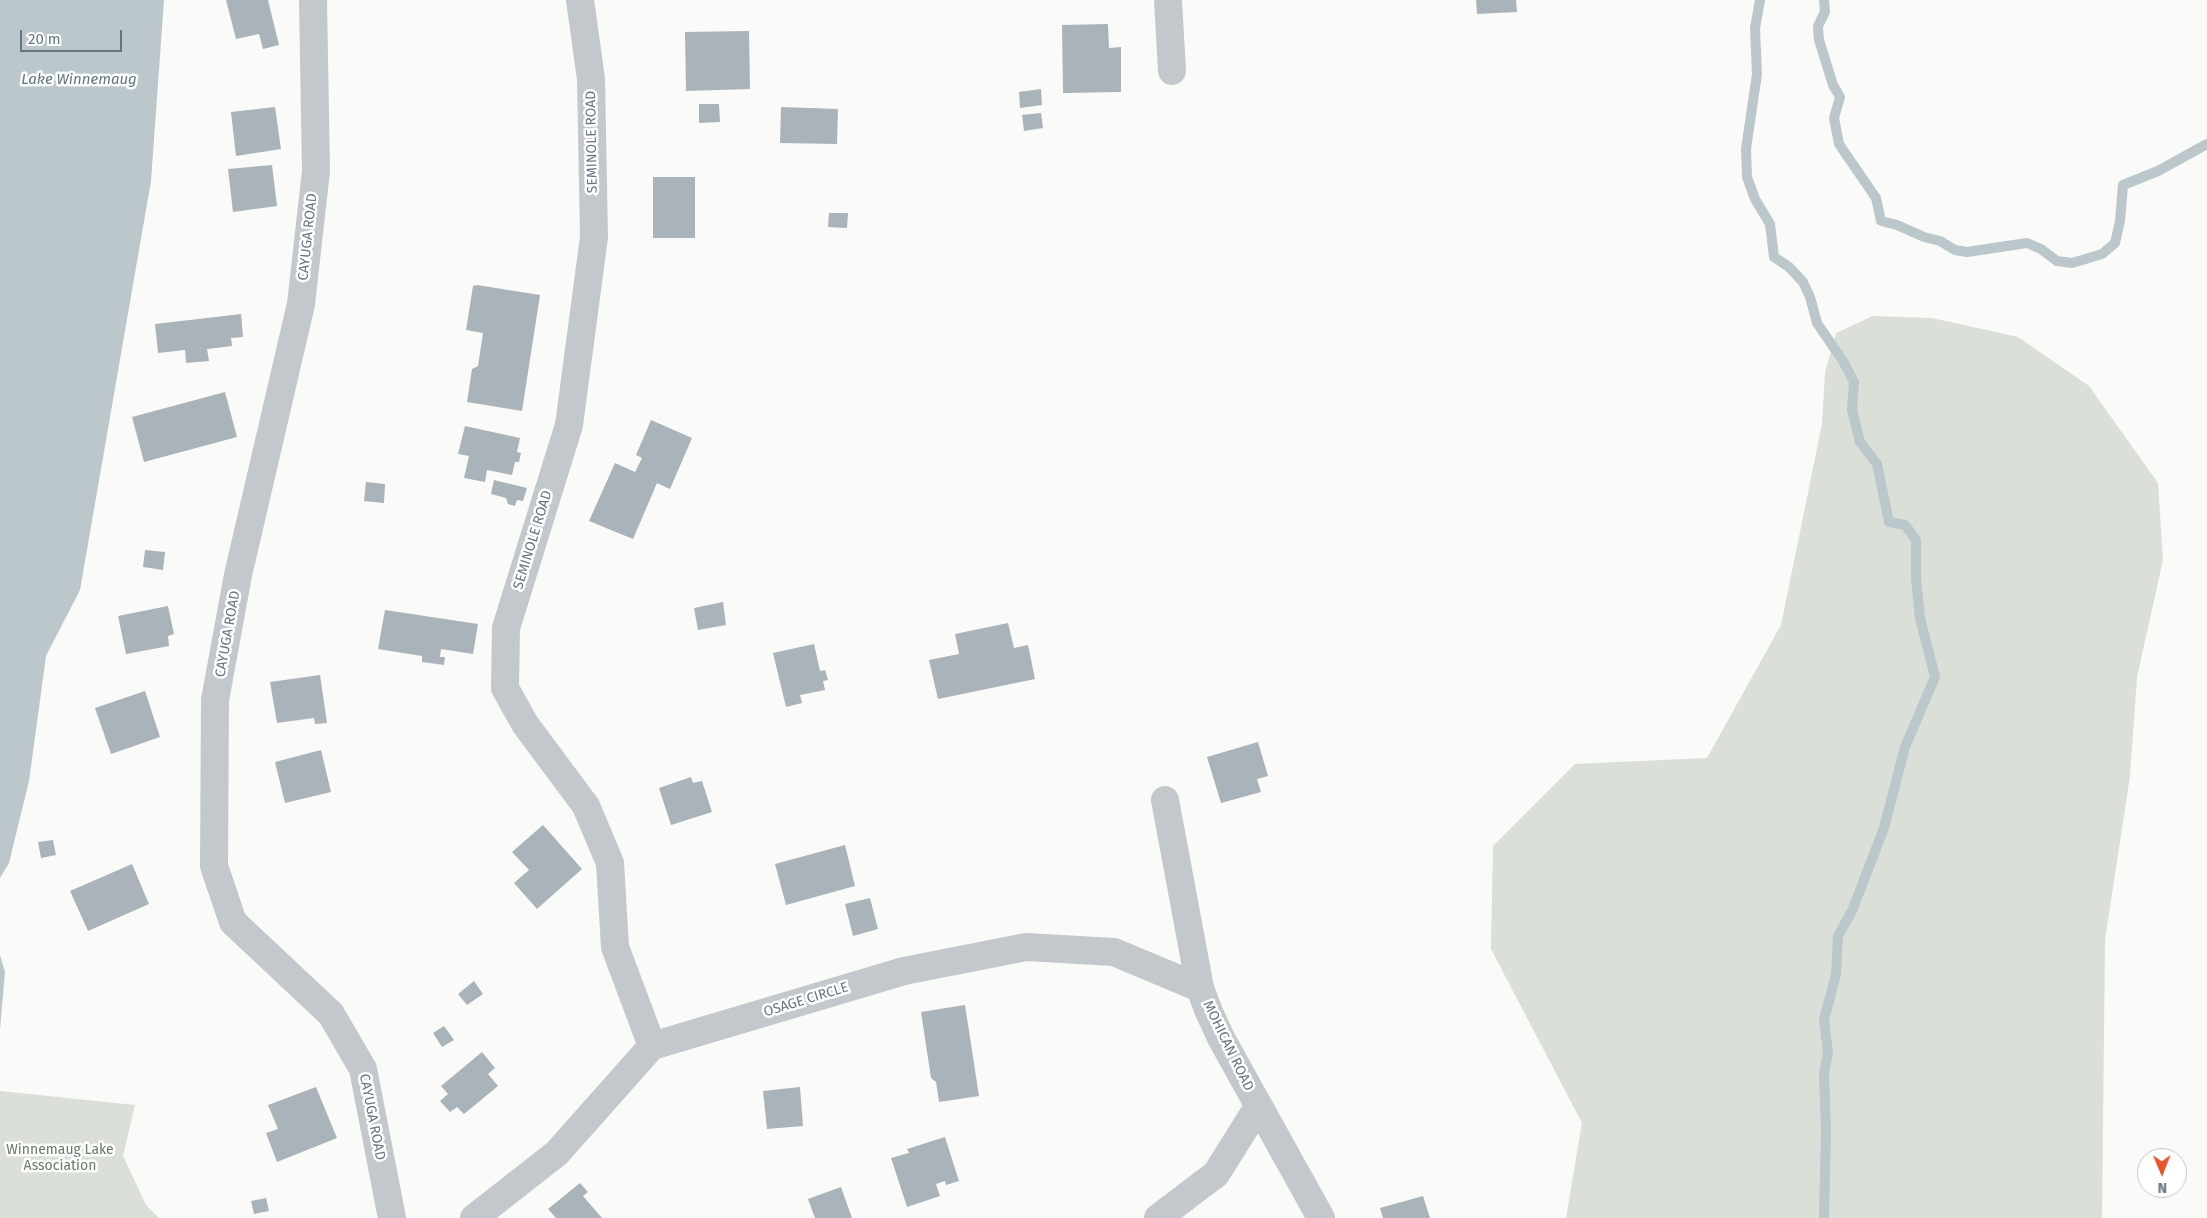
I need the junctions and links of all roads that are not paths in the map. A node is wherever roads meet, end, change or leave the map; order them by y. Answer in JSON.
{"nodes":[{"id":1,"x":313,"y":0,"type":"edge"},
{"id":2,"x":580,"y":0,"type":"edge"},
{"id":3,"x":1168,"y":0,"type":"edge"},
{"id":4,"x":1172,"y":71,"type":"dead end"},
{"id":5,"x":1165,"y":800,"type":"dead end"},
{"id":6,"x":1200,"y":988,"type":"junction"},
{"id":7,"x":652,"y":1046,"type":"junction"},
{"id":8,"x":1258,"y":1107,"type":"junction"},
{"id":9,"x":392,"y":1218,"type":"edge"},
{"id":10,"x":474,"y":1218,"type":"edge"},
{"id":11,"x":1158,"y":1218,"type":"edge"},
{"id":12,"x":1320,"y":1218,"type":"edge"}],
"edges":[{"from":1,"to":9,"type":"street","name":"CAYUGA ROAD"},
{"from":2,"to":7,"type":"street","name":"SEMINOLE ROAD"},
{"from":3,"to":4,"type":"street"},
{"from":5,"to":6,"type":"street","name":"MOHICAN ROAD"},
{"from":6,"to":7,"type":"street","name":"OSAGE CIRCLE"},
{"from":6,"to":8,"type":"street","name":"MOHICAN ROAD"},
{"from":7,"to":10,"type":"street"},
{"from":8,"to":11,"type":"street"},
{"from":8,"to":12,"type":"street","name":"MOHICAN ROAD"}]}
